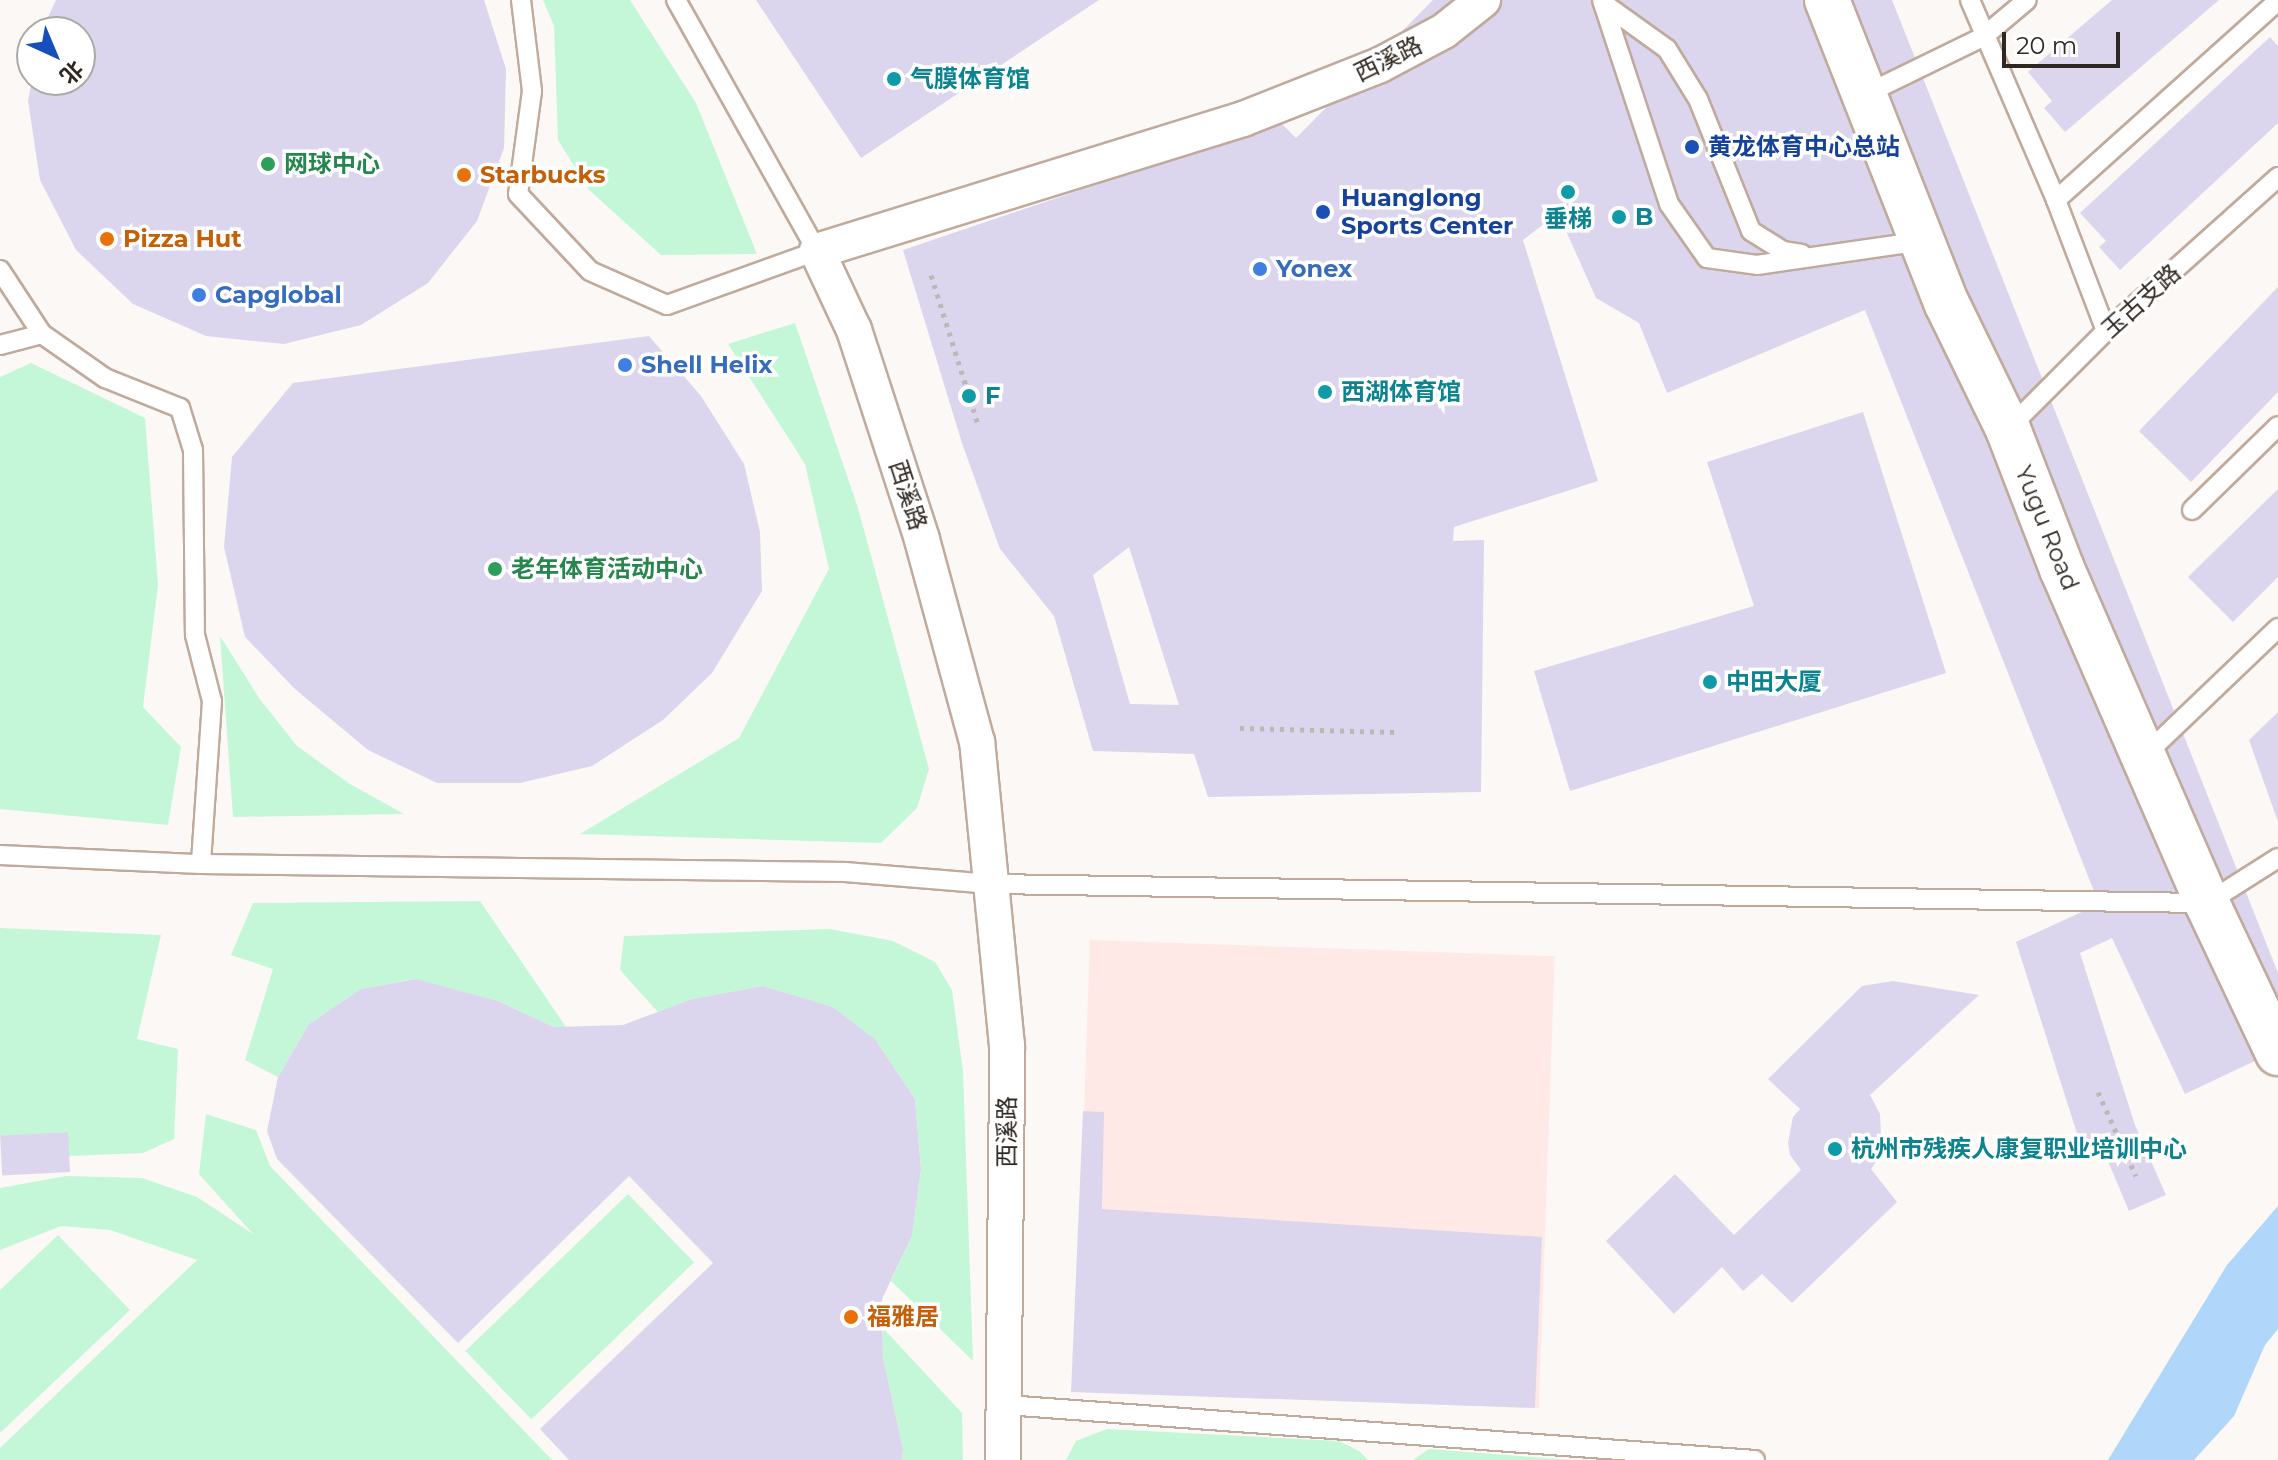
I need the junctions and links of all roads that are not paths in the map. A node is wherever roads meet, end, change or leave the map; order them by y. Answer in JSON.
{"nodes":[{"id":1,"x":521,"y":0,"type":"edge"},
{"id":2,"x":676,"y":0,"type":"edge"},
{"id":3,"x":1483,"y":0,"type":"edge"},
{"id":4,"x":1827,"y":0,"type":"edge"},
{"id":5,"x":1970,"y":0,"type":"edge"},
{"id":6,"x":2027,"y":0,"type":"edge"},
{"id":7,"x":1603,"y":1,"type":"edge"},
{"id":8,"x":2278,"y":1,"type":"edge"},
{"id":9,"x":1983,"y":37,"type":"junction"},
{"id":10,"x":1866,"y":94,"type":"junction"},
{"id":11,"x":2278,"y":177,"type":"edge"},
{"id":12,"x":2056,"y":200,"type":"junction"},
{"id":13,"x":1924,"y":240,"type":"junction"},
{"id":14,"x":817,"y":251,"type":"junction"},
{"id":15,"x":1821,"y":258,"type":"junction"},
{"id":16,"x":0,"y":270,"type":"edge"},
{"id":17,"x":2106,"y":331,"type":"junction"},
{"id":18,"x":42,"y":334,"type":"junction"},
{"id":19,"x":0,"y":345,"type":"edge"},
{"id":20,"x":2278,"y":426,"type":"edge"},
{"id":21,"x":2008,"y":429,"type":"junction"},
{"id":22,"x":2192,"y":510,"type":"dead end"},
{"id":23,"x":2278,"y":628,"type":"edge"},
{"id":24,"x":2145,"y":755,"type":"junction"},
{"id":25,"x":0,"y":855,"type":"edge"},
{"id":26,"x":2278,"y":858,"type":"edge"},
{"id":27,"x":201,"y":864,"type":"junction"},
{"id":28,"x":992,"y":884,"type":"junction"},
{"id":29,"x":2207,"y":903,"type":"junction"},
{"id":30,"x":2278,"y":1053,"type":"edge"},
{"id":31,"x":1006,"y":1405,"type":"junction"},
{"id":32,"x":1003,"y":1460,"type":"edge"},
{"id":33,"x":1755,"y":1460,"type":"edge"}],
"edges":[{"from":1,"to":14,"type":"lane"},
{"from":2,"to":14,"type":"lane"},
{"from":3,"to":14,"type":"street","name":"西溪路"},
{"from":4,"to":10,"type":"main road","name":"Yugu Road"},
{"from":5,"to":9,"type":"lane"},
{"from":6,"to":9,"type":"lane"},
{"from":7,"to":15,"type":"lane"},
{"from":7,"to":15,"type":"lane"},
{"from":8,"to":12,"type":"lane"},
{"from":9,"to":10,"type":"lane"},
{"from":9,"to":12,"type":"lane"},
{"from":10,"to":13,"type":"main road","name":"Yugu Road"},
{"from":11,"to":17,"type":"lane","name":"玉古支路"},
{"from":12,"to":17,"type":"lane"},
{"from":13,"to":15,"type":"lane"},
{"from":13,"to":21,"type":"main road","name":"Yugu Road"},
{"from":14,"to":28,"type":"street","name":"西溪路"},
{"from":16,"to":18,"type":"lane"},
{"from":17,"to":21,"type":"lane","name":"玉古支路"},
{"from":18,"to":19,"type":"lane"},
{"from":18,"to":27,"type":"lane"},
{"from":20,"to":22,"type":"lane"},
{"from":21,"to":24,"type":"main road","name":"Yugu Road"},
{"from":23,"to":24,"type":"lane"},
{"from":24,"to":29,"type":"main road","name":"Yugu Road"},
{"from":25,"to":27,"type":"lane"},
{"from":26,"to":29,"type":"lane"},
{"from":27,"to":28,"type":"lane"},
{"from":28,"to":29,"type":"lane"},
{"from":28,"to":31,"type":"street","name":"西溪路"},
{"from":29,"to":30,"type":"main road","name":"Yugu Road"},
{"from":31,"to":32,"type":"street","name":"西溪路"},
{"from":31,"to":33,"type":"lane"}]}
